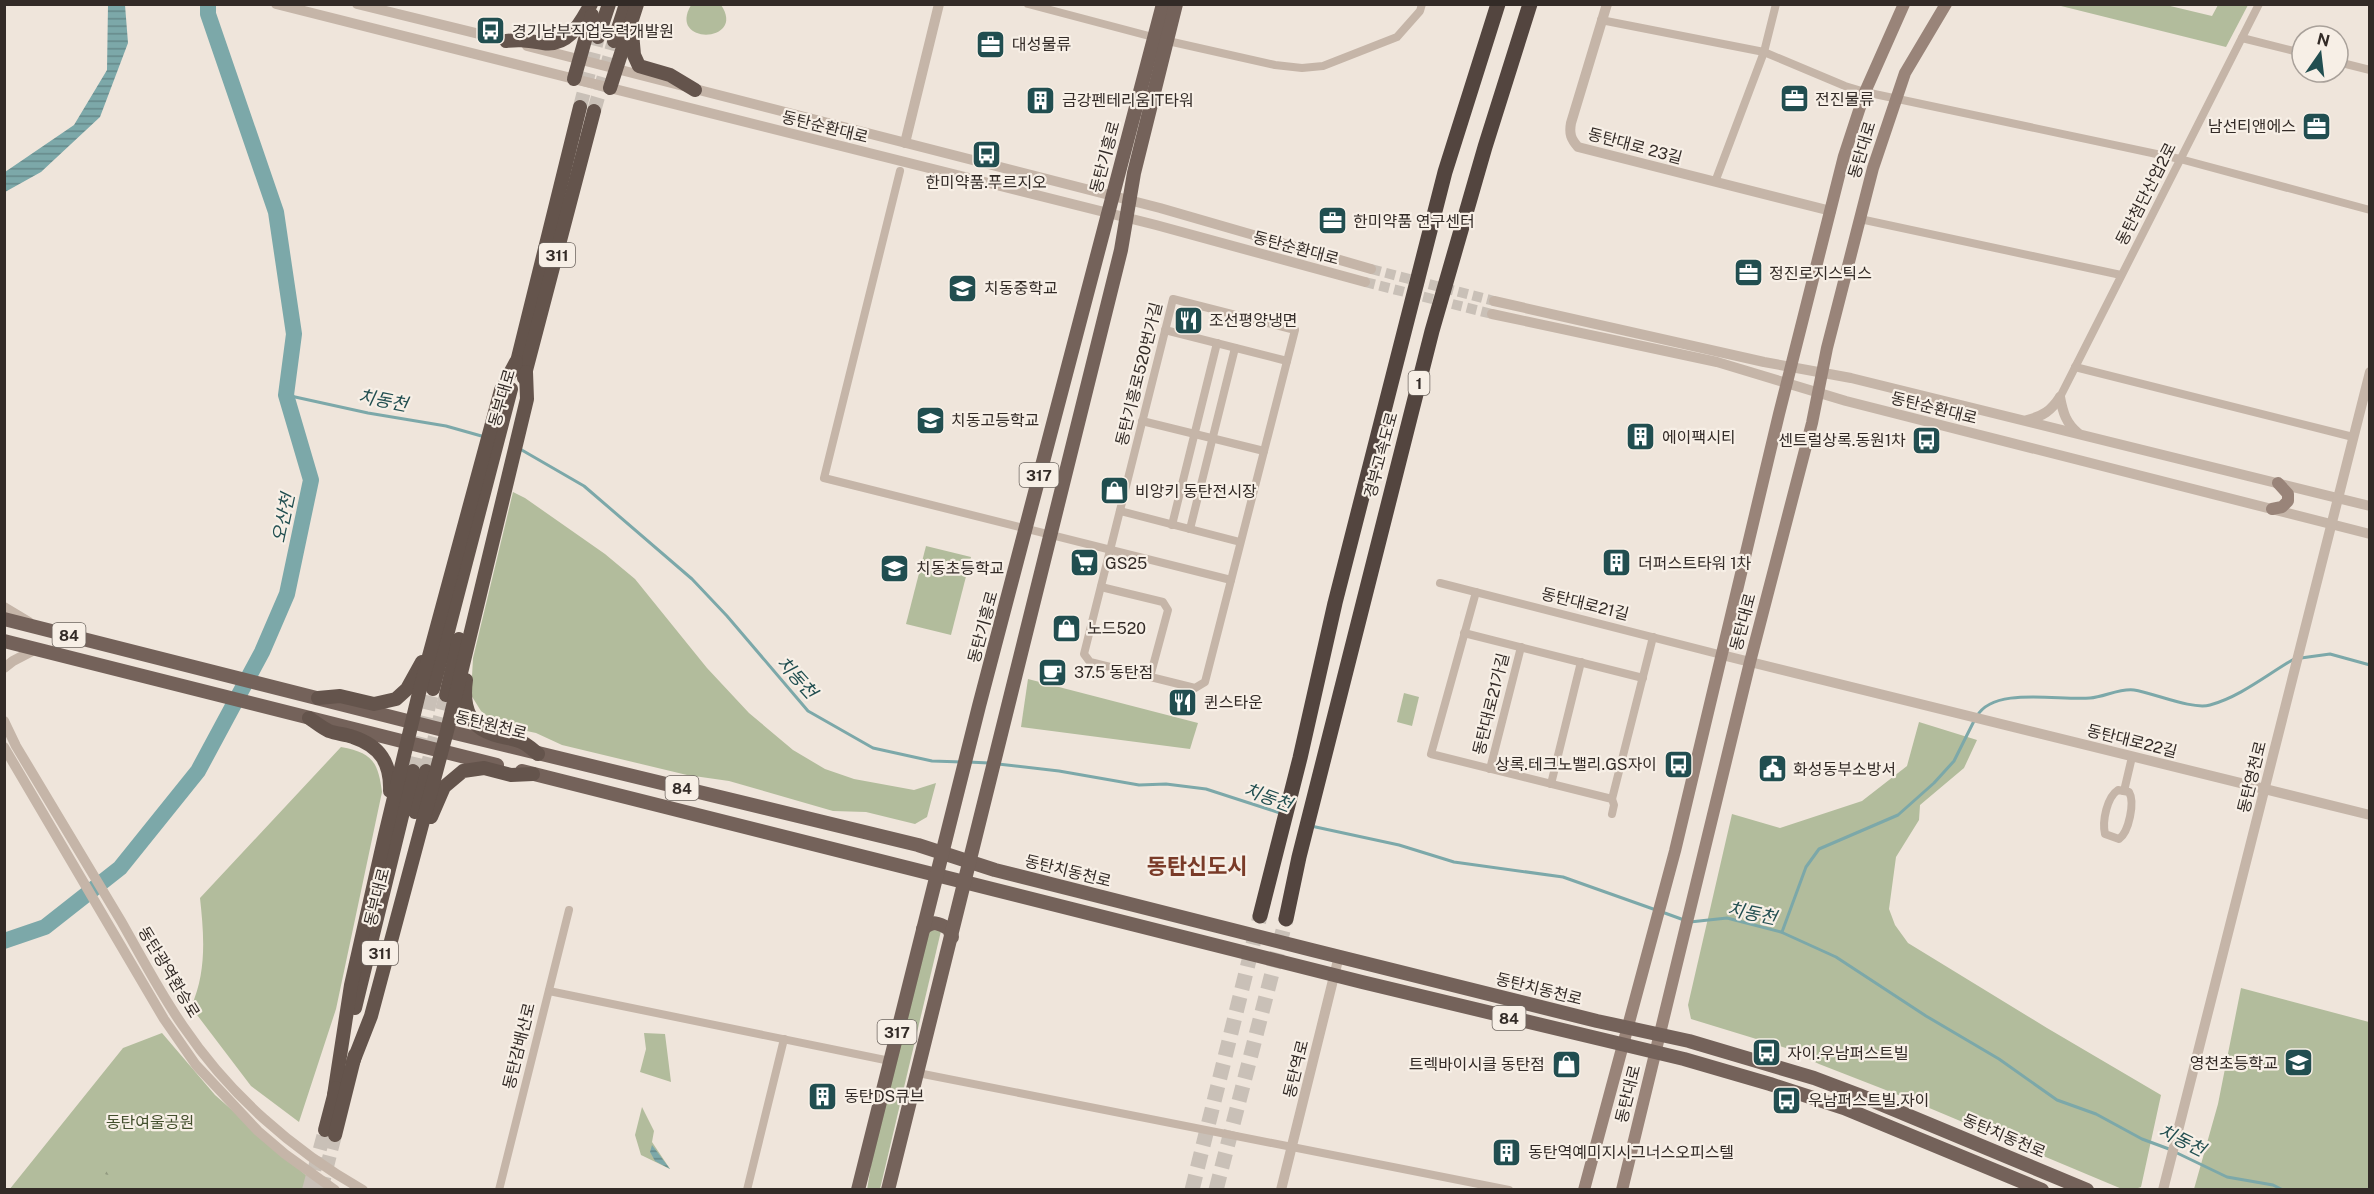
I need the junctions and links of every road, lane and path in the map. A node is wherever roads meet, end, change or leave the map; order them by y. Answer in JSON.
{"nodes":[{"id":1,"x":276,"y":4,"type":"edge"},
{"id":2,"x":357,"y":4,"type":"edge"},
{"id":3,"x":593,"y":4,"type":"edge"},
{"id":4,"x":609,"y":4,"type":"edge"},
{"id":5,"x":626,"y":4,"type":"edge"},
{"id":6,"x":637,"y":4,"type":"edge"},
{"id":7,"x":939,"y":4,"type":"edge"},
{"id":8,"x":1028,"y":4,"type":"edge"},
{"id":9,"x":1163,"y":4,"type":"edge"},
{"id":10,"x":1176,"y":4,"type":"edge"},
{"id":11,"x":1422,"y":4,"type":"edge"},
{"id":12,"x":1498,"y":4,"type":"edge"},
{"id":13,"x":1530,"y":4,"type":"edge"},
{"id":14,"x":1607,"y":4,"type":"edge"},
{"id":15,"x":1776,"y":4,"type":"edge"},
{"id":16,"x":1904,"y":4,"type":"edge"},
{"id":17,"x":1946,"y":4,"type":"edge"},
{"id":18,"x":2259,"y":4,"type":"edge"},
{"id":19,"x":1053,"y":7,"type":"edge"},
{"id":20,"x":1601,"y":20,"type":"junction"},
{"id":21,"x":631,"y":22,"type":"junction"},
{"id":22,"x":598,"y":37,"type":"tunnel mouth"},
{"id":23,"x":2242,"y":38,"type":"junction"},
{"id":24,"x":1161,"y":39,"type":"junction"},
{"id":25,"x":506,"y":41,"type":"junction"},
{"id":26,"x":614,"y":41,"type":"tunnel mouth"},
{"id":27,"x":2290,"y":50,"type":"edge"},
{"id":28,"x":1764,"y":52,"type":"junction"},
{"id":29,"x":578,"y":60,"type":"junction"},
{"id":30,"x":2350,"y":65,"type":"edge"},
{"id":31,"x":615,"y":69,"type":"junction"},
{"id":32,"x":2370,"y":70,"type":"edge"},
{"id":33,"x":574,"y":79,"type":"junction"},
{"id":34,"x":610,"y":88,"type":"junction"},
{"id":35,"x":695,"y":90,"type":"junction"},
{"id":36,"x":1865,"y":92,"type":"junction"},
{"id":37,"x":1896,"y":98,"type":"junction"},
{"id":38,"x":587,"y":109,"type":"tunnel mouth"},
{"id":39,"x":905,"y":143,"type":"junction"},
{"id":40,"x":2180,"y":159,"type":"junction"},
{"id":41,"x":894,"y":160,"type":"junction"},
{"id":42,"x":911,"y":164,"type":"junction"},
{"id":43,"x":900,"y":171,"type":"junction"},
{"id":44,"x":1715,"y":182,"type":"junction"},
{"id":45,"x":1112,"y":196,"type":"junction"},
{"id":46,"x":1130,"y":201,"type":"junction"},
{"id":47,"x":2370,"y":210,"type":"edge"},
{"id":48,"x":1831,"y":211,"type":"junction"},
{"id":49,"x":1108,"y":213,"type":"junction"},
{"id":50,"x":1127,"y":218,"type":"junction"},
{"id":51,"x":1860,"y":219,"type":"junction"},
{"id":52,"x":1371,"y":269,"type":"tunnel mouth"},
{"id":53,"x":2121,"y":275,"type":"junction"},
{"id":54,"x":1365,"y":282,"type":"tunnel mouth"},
{"id":55,"x":1494,"y":301,"type":"tunnel mouth"},
{"id":56,"x":1492,"y":314,"type":"tunnel mouth"},
{"id":57,"x":1165,"y":330,"type":"junction"},
{"id":58,"x":1217,"y":343,"type":"junction"},
{"id":59,"x":1235,"y":348,"type":"junction"},
{"id":60,"x":1287,"y":361,"type":"junction"},
{"id":61,"x":1792,"y":367,"type":"junction"},
{"id":62,"x":2075,"y":367,"type":"junction"},
{"id":63,"x":2370,"y":372,"type":"edge"},
{"id":64,"x":1822,"y":373,"type":"junction"},
{"id":65,"x":1788,"y":382,"type":"junction"},
{"id":66,"x":1819,"y":392,"type":"junction"},
{"id":67,"x":2060,"y":398,"type":"junction"},
{"id":68,"x":1142,"y":421,"type":"junction"},
{"id":69,"x":2025,"y":421,"type":"junction"},
{"id":70,"x":1195,"y":434,"type":"junction"},
{"id":71,"x":2081,"y":435,"type":"junction"},
{"id":72,"x":2353,"y":437,"type":"junction"},
{"id":73,"x":1212,"y":438,"type":"junction"},
{"id":74,"x":1264,"y":451,"type":"junction"},
{"id":75,"x":492,"y":481,"type":"junction"},
{"id":76,"x":2278,"y":483,"type":"junction"},
{"id":77,"x":2338,"y":498,"type":"junction"},
{"id":78,"x":2370,"y":506,"type":"edge"},
{"id":79,"x":2272,"y":509,"type":"junction"},
{"id":80,"x":1120,"y":511,"type":"junction"},
{"id":81,"x":2331,"y":524,"type":"junction"},
{"id":82,"x":1172,"y":525,"type":"junction"},
{"id":83,"x":1026,"y":528,"type":"junction"},
{"id":84,"x":1190,"y":530,"type":"junction"},
{"id":85,"x":2370,"y":534,"type":"edge"},
{"id":86,"x":1050,"y":535,"type":"junction"},
{"id":87,"x":1240,"y":542,"type":"junction"},
{"id":88,"x":1110,"y":550,"type":"junction"},
{"id":89,"x":1231,"y":580,"type":"junction"},
{"id":90,"x":1440,"y":583,"type":"dead end"},
{"id":91,"x":1101,"y":587,"type":"junction"},
{"id":92,"x":1476,"y":592,"type":"junction"},
{"id":93,"x":4,"y":607,"type":"edge"},
{"id":94,"x":4,"y":619,"type":"edge"},
{"id":95,"x":37,"y":627,"type":"junction"},
{"id":96,"x":1464,"y":633,"type":"junction"},
{"id":97,"x":1653,"y":637,"type":"junction"},
{"id":98,"x":4,"y":641,"type":"edge"},
{"id":99,"x":1521,"y":647,"type":"junction"},
{"id":100,"x":36,"y":649,"type":"junction"},
{"id":101,"x":430,"y":654,"type":"junction"},
{"id":102,"x":1722,"y":655,"type":"junction"},
{"id":103,"x":464,"y":660,"type":"junction"},
{"id":104,"x":1581,"y":662,"type":"junction"},
{"id":105,"x":1750,"y":662,"type":"junction"},
{"id":106,"x":4,"y":668,"type":"edge"},
{"id":107,"x":1150,"y":677,"type":"junction"},
{"id":108,"x":1643,"y":678,"type":"junction"},
{"id":109,"x":440,"y":692,"type":"tunnel mouth"},
{"id":110,"x":318,"y":698,"type":"junction"},
{"id":111,"x":309,"y":718,"type":"junction"},
{"id":112,"x":4,"y":721,"type":"edge"},
{"id":113,"x":412,"y":722,"type":"junction"},
{"id":114,"x":447,"y":731,"type":"junction"},
{"id":115,"x":407,"y":743,"type":"junction"},
{"id":116,"x":4,"y":747,"type":"edge"},
{"id":117,"x":441,"y":751,"type":"junction"},
{"id":118,"x":538,"y":754,"type":"junction"},
{"id":119,"x":2132,"y":757,"type":"junction"},
{"id":120,"x":1490,"y":769,"type":"junction"},
{"id":121,"x":533,"y":774,"type":"junction"},
{"id":122,"x":1551,"y":784,"type":"junction"},
{"id":123,"x":2265,"y":788,"type":"junction"},
{"id":124,"x":2124,"y":791,"type":"junction"},
{"id":125,"x":1612,"y":799,"type":"junction"},
{"id":126,"x":1612,"y":814,"type":"dead end"},
{"id":127,"x":2370,"y":815,"type":"edge"},
{"id":128,"x":385,"y":835,"type":"junction"},
{"id":129,"x":416,"y":845,"type":"junction"},
{"id":130,"x":942,"y":853,"type":"junction"},
{"id":131,"x":970,"y":862,"type":"junction"},
{"id":132,"x":937,"y":875,"type":"junction"},
{"id":133,"x":965,"y":882,"type":"junction"},
{"id":134,"x":569,"y":910,"type":"dead end"},
{"id":135,"x":1260,"y":916,"type":"tunnel mouth"},
{"id":136,"x":1286,"y":919,"type":"tunnel mouth"},
{"id":137,"x":923,"y":929,"type":"junction"},
{"id":138,"x":952,"y":937,"type":"junction"},
{"id":139,"x":1339,"y":956,"type":"junction"},
{"id":140,"x":1335,"y":975,"type":"junction"},
{"id":141,"x":549,"y":991,"type":"junction"},
{"id":142,"x":1628,"y":1028,"type":"junction"},
{"id":143,"x":1659,"y":1034,"type":"junction"},
{"id":144,"x":784,"y":1039,"type":"junction"},
{"id":145,"x":1622,"y":1045,"type":"junction"},
{"id":146,"x":1655,"y":1052,"type":"junction"},
{"id":147,"x":890,"y":1060,"type":"junction"},
{"id":148,"x":353,"y":1062,"type":"junction"},
{"id":149,"x":918,"y":1073,"type":"junction"},
{"id":150,"x":334,"y":1095,"type":"junction"},
{"id":151,"x":1292,"y":1147,"type":"junction"},
{"id":152,"x":2164,"y":1187,"type":"edge"},
{"id":153,"x":335,"y":1190,"type":"edge"},
{"id":154,"x":363,"y":1190,"type":"edge"},
{"id":155,"x":499,"y":1190,"type":"edge"},
{"id":156,"x":747,"y":1190,"type":"edge"},
{"id":157,"x":858,"y":1190,"type":"edge"},
{"id":158,"x":888,"y":1190,"type":"edge"},
{"id":159,"x":1281,"y":1190,"type":"edge"},
{"id":160,"x":1509,"y":1190,"type":"edge"},
{"id":161,"x":1584,"y":1190,"type":"edge"},
{"id":162,"x":1622,"y":1190,"type":"edge"},
{"id":163,"x":2042,"y":1190,"type":"edge"},
{"id":164,"x":2087,"y":1190,"type":"edge"}],
"edges":[{"from":1,"to":33,"type":"street","name":"동탄순환대로"},
{"from":2,"to":25,"type":"street","name":"동탄순환대로"},
{"from":3,"to":25,"type":"highway"},
{"from":3,"to":29,"type":"highway"},
{"from":4,"to":22,"type":"highway"},
{"from":5,"to":26,"type":"highway"},
{"from":6,"to":21,"type":"highway"},
{"from":7,"to":39,"type":"street"},
{"from":8,"to":19,"type":"street"},
{"from":9,"to":24,"type":"main road","name":"동탄기흥로","number":"317"},
{"from":10,"to":24,"type":"main road","name":"동탄기흥로","number":"317"},
{"from":11,"to":24,"type":"street"},
{"from":12,"to":135,"type":"highway","name":"경부고속도로","number":"1"},
{"from":13,"to":136,"type":"highway","name":"경부고속도로","number":"1"},
{"from":14,"to":20,"type":"street","name":"동탄대로 23길"},
{"from":15,"to":28,"type":"street"},
{"from":16,"to":36,"type":"main road","name":"동탄대로"},
{"from":17,"to":37,"type":"main road","name":"동탄대로"},
{"from":18,"to":23,"type":"street","name":"동탄첨단산업2로"},
{"from":19,"to":24,"type":"street"},
{"from":20,"to":28,"type":"street"},
{"from":20,"to":44,"type":"street","name":"동탄대로 23길"},
{"from":21,"to":31,"type":"highway"},
{"from":21,"to":35,"type":"highway"},
{"from":23,"to":27,"type":"street"},
{"from":23,"to":40,"type":"street","name":"동탄첨단산업2로"},
{"from":24,"to":45,"type":"main road","name":"동탄기흥로","number":"317"},
{"from":24,"to":46,"type":"main road","name":"동탄기흥로","number":"317"},
{"from":25,"to":29,"type":"street","name":"동탄순환대로"},
{"from":28,"to":36,"type":"street"},
{"from":28,"to":44,"type":"street"},
{"from":29,"to":31,"type":"street","name":"동탄순환대로"},
{"from":29,"to":33,"type":"highway"},
{"from":30,"to":32,"type":"street"},
{"from":31,"to":34,"type":"highway"},
{"from":31,"to":35,"type":"street","name":"동탄순환대로"},
{"from":33,"to":34,"type":"street","name":"동탄순환대로"},
{"from":34,"to":41,"type":"street","name":"동탄순환대로"},
{"from":35,"to":39,"type":"street","name":"동탄순환대로"},
{"from":36,"to":37,"type":"street"},
{"from":36,"to":48,"type":"main road","name":"동탄대로"},
{"from":37,"to":40,"type":"street"},
{"from":37,"to":51,"type":"main road","name":"동탄대로"},
{"from":38,"to":75,"type":"highway","name":"동부대로","number":"311"},
{"from":39,"to":45,"type":"street","name":"동탄순환대로"},
{"from":40,"to":47,"type":"street"},
{"from":40,"to":53,"type":"street","name":"동탄첨단산업2로"},
{"from":41,"to":42,"type":"street","name":"동탄순환대로"},
{"from":41,"to":43,"type":"street"},
{"from":42,"to":43,"type":"street"},
{"from":42,"to":49,"type":"street","name":"동탄순환대로"},
{"from":43,"to":83,"type":"street"},
{"from":44,"to":48,"type":"street","name":"동탄대로 23길"},
{"from":45,"to":46,"type":"street","name":"동탄순환대로"},
{"from":45,"to":49,"type":"main road","name":"동탄기흥로","number":"317"},
{"from":46,"to":50,"type":"main road","name":"동탄기흥로","number":"317"},
{"from":46,"to":52,"type":"street","name":"동탄순환대로"},
{"from":48,"to":61,"type":"main road","name":"동탄대로"},
{"from":49,"to":50,"type":"street","name":"동탄순환대로"},
{"from":49,"to":83,"type":"main road","name":"동탄기흥로","number":"317"},
{"from":50,"to":54,"type":"street","name":"동탄순환대로"},
{"from":50,"to":86,"type":"main road","name":"동탄기흥로","number":"317"},
{"from":51,"to":53,"type":"street"},
{"from":51,"to":64,"type":"main road","name":"동탄대로"},
{"from":53,"to":62,"type":"street","name":"동탄첨단산업2로"},
{"from":55,"to":61,"type":"street","name":"동탄순환대로"},
{"from":56,"to":65,"type":"street","name":"동탄순환대로"},
{"from":57,"to":58,"type":"street"},
{"from":57,"to":60,"type":"street","name":"동탄기흥로520번가길"},
{"from":57,"to":68,"type":"street","name":"동탄기흥로520번가길"},
{"from":58,"to":59,"type":"street"},
{"from":58,"to":70,"type":"street"},
{"from":59,"to":60,"type":"street"},
{"from":59,"to":73,"type":"street"},
{"from":60,"to":74,"type":"street","name":"동탄기흥로520번가길"},
{"from":61,"to":64,"type":"street","name":"동탄순환대로"},
{"from":61,"to":65,"type":"main road","name":"동탄대로"},
{"from":62,"to":67,"type":"street","name":"동탄첨단산업2로"},
{"from":62,"to":72,"type":"street"},
{"from":63,"to":72,"type":"street","name":"동탄영천로"},
{"from":64,"to":66,"type":"main road","name":"동탄대로"},
{"from":64,"to":69,"type":"street","name":"동탄순환대로"},
{"from":65,"to":66,"type":"street","name":"동탄순환대로"},
{"from":65,"to":102,"type":"main road","name":"동탄대로"},
{"from":66,"to":79,"type":"street","name":"동탄순환대로"},
{"from":66,"to":105,"type":"main road","name":"동탄대로"},
{"from":67,"to":69,"type":"street"},
{"from":67,"to":71,"type":"street"},
{"from":68,"to":70,"type":"street"},
{"from":68,"to":80,"type":"street","name":"동탄기흥로520번가길"},
{"from":69,"to":71,"type":"street","name":"동탄순환대로"},
{"from":70,"to":73,"type":"street"},
{"from":70,"to":82,"type":"street"},
{"from":71,"to":76,"type":"street","name":"동탄순환대로"},
{"from":72,"to":77,"type":"street","name":"동탄영천로"},
{"from":73,"to":74,"type":"street"},
{"from":73,"to":84,"type":"street"},
{"from":74,"to":87,"type":"street","name":"동탄기흥로520번가길"},
{"from":75,"to":101,"type":"highway"},
{"from":75,"to":103,"type":"highway"},
{"from":75,"to":109,"type":"highway","name":"동부대로","number":"311"},
{"from":76,"to":77,"type":"street","name":"동탄순환대로"},
{"from":76,"to":79,"type":"main road"},
{"from":77,"to":78,"type":"street","name":"동탄순환대로"},
{"from":77,"to":81,"type":"street","name":"동탄영천로"},
{"from":79,"to":81,"type":"street","name":"동탄순환대로"},
{"from":80,"to":82,"type":"street"},
{"from":80,"to":88,"type":"street","name":"동탄기흥로520번가길"},
{"from":81,"to":85,"type":"street","name":"동탄순환대로"},
{"from":81,"to":123,"type":"street","name":"동탄영천로"},
{"from":82,"to":84,"type":"street"},
{"from":83,"to":86,"type":"street"},
{"from":83,"to":130,"type":"main road","name":"동탄기흥로","number":"317"},
{"from":84,"to":87,"type":"street"},
{"from":86,"to":88,"type":"street"},
{"from":86,"to":131,"type":"main road","name":"동탄기흥로","number":"317"},
{"from":87,"to":89,"type":"street","name":"동탄기흥로520번가길"},
{"from":88,"to":89,"type":"street"},
{"from":88,"to":91,"type":"street","name":"동탄기흥로520번가길"},
{"from":89,"to":107,"type":"street","name":"동탄기흥로520번가길"},
{"from":90,"to":92,"type":"street","name":"동탄대로21길"},
{"from":91,"to":107,"type":"street","name":"동탄기흥로520번가길"},
{"from":91,"to":107,"type":"street"},
{"from":92,"to":96,"type":"street","name":"동탄대로21가길"},
{"from":92,"to":97,"type":"street","name":"동탄대로21길"},
{"from":93,"to":95,"type":"street"},
{"from":94,"to":95,"type":"main road","name":"동탄원천로","number":"84"},
{"from":95,"to":110,"type":"main road","name":"동탄원천로","number":"84"},
{"from":96,"to":99,"type":"street","name":"동탄대로21가길"},
{"from":96,"to":120,"type":"street","name":"동탄대로21가길"},
{"from":97,"to":102,"type":"street","name":"동탄대로21길"},
{"from":97,"to":108,"type":"street"},
{"from":98,"to":100,"type":"main road","number":"84"},
{"from":99,"to":104,"type":"street","name":"동탄대로21가길"},
{"from":99,"to":120,"type":"street","name":"동탄대로21가길"},
{"from":100,"to":106,"type":"street"},
{"from":100,"to":111,"type":"main road","number":"84"},
{"from":101,"to":110,"type":"highway"},
{"from":101,"to":113,"type":"highway"},
{"from":102,"to":105,"type":"street"},
{"from":102,"to":142,"type":"main road","name":"동탄대로"},
{"from":103,"to":114,"type":"highway"},
{"from":103,"to":118,"type":"highway"},
{"from":104,"to":108,"type":"street","name":"동탄대로21가길"},
{"from":104,"to":122,"type":"street"},
{"from":105,"to":119,"type":"street","name":"동탄대로22길"},
{"from":105,"to":143,"type":"main road","name":"동탄대로"},
{"from":108,"to":125,"type":"street"},
{"from":110,"to":113,"type":"main road","name":"동탄원천로","number":"84"},
{"from":111,"to":115,"type":"main road","number":"84"},
{"from":111,"to":128,"type":"highway"},
{"from":112,"to":154,"type":"street","name":"동탄광역환승로"},
{"from":113,"to":114,"type":"main road","name":"동탄원천로","number":"84"},
{"from":113,"to":115,"type":"highway"},
{"from":114,"to":117,"type":"highway"},
{"from":114,"to":118,"type":"main road","name":"동탄원천로","number":"84"},
{"from":115,"to":117,"type":"main road","number":"84"},
{"from":115,"to":128,"type":"highway"},
{"from":116,"to":153,"type":"street","name":"동탄광역환승로"},
{"from":117,"to":121,"type":"main road","number":"84"},
{"from":117,"to":129,"type":"highway"},
{"from":118,"to":130,"type":"main road","name":"동탄원천로","number":"84"},
{"from":119,"to":123,"type":"street","name":"동탄대로22길"},
{"from":119,"to":124,"type":"street"},
{"from":120,"to":122,"type":"street","name":"동탄대로21가길"},
{"from":121,"to":129,"type":"highway"},
{"from":121,"to":132,"type":"main road","number":"84"},
{"from":122,"to":125,"type":"street","name":"동탄대로21가길"},
{"from":123,"to":127,"type":"street","name":"동탄대로22길"},
{"from":123,"to":152,"type":"street","name":"동탄영천로"},
{"from":124,"to":124,"type":"street"},
{"from":125,"to":126,"type":"street"},
{"from":128,"to":150,"type":"highway"},
{"from":129,"to":148,"type":"highway"},
{"from":130,"to":131,"type":"main road","name":"동탄원천로","number":"84"},
{"from":130,"to":132,"type":"main road","name":"동탄기흥로","number":"317"},
{"from":131,"to":133,"type":"main road","name":"동탄기흥로","number":"317"},
{"from":131,"to":139,"type":"main road","name":"동탄치동천로","number":"84"},
{"from":132,"to":133,"type":"main road","number":"84"},
{"from":132,"to":137,"type":"main road","name":"동탄기흥로","number":"317"},
{"from":133,"to":138,"type":"main road","name":"동탄기흥로","number":"317"},
{"from":133,"to":140,"type":"main road","number":"84"},
{"from":134,"to":141,"type":"street","name":"동탄감배산로"},
{"from":137,"to":138,"type":"main road"},
{"from":137,"to":147,"type":"main road","name":"동탄기흥로","number":"317"},
{"from":138,"to":149,"type":"main road","name":"동탄기흥로","number":"317"},
{"from":139,"to":140,"type":"street","name":"동탄역로"},
{"from":139,"to":142,"type":"main road","name":"동탄치동천로","number":"84"},
{"from":140,"to":145,"type":"main road","number":"84"},
{"from":140,"to":151,"type":"street","name":"동탄역로"},
{"from":141,"to":144,"type":"street"},
{"from":141,"to":155,"type":"street","name":"동탄감배산로"},
{"from":142,"to":143,"type":"main road","name":"동탄치동천로","number":"84"},
{"from":142,"to":145,"type":"main road","name":"동탄대로"},
{"from":143,"to":146,"type":"main road","name":"동탄대로"},
{"from":143,"to":164,"type":"main road","name":"동탄치동천로","number":"84"},
{"from":144,"to":147,"type":"street"},
{"from":144,"to":156,"type":"street"},
{"from":145,"to":146,"type":"main road","number":"84"},
{"from":145,"to":161,"type":"main road","name":"동탄대로"},
{"from":146,"to":162,"type":"main road","name":"동탄대로"},
{"from":146,"to":163,"type":"main road","number":"84"},
{"from":147,"to":157,"type":"main road","name":"동탄기흥로","number":"317"},
{"from":148,"to":150,"type":"highway","name":"동부대로","number":"311"},
{"from":148,"to":150,"type":"highway","name":"동부대로","number":"311"},
{"from":149,"to":151,"type":"street"},
{"from":149,"to":158,"type":"main road","name":"동탄기흥로","number":"317"},
{"from":151,"to":159,"type":"street","name":"동탄역로"},
{"from":151,"to":160,"type":"street"}]}
